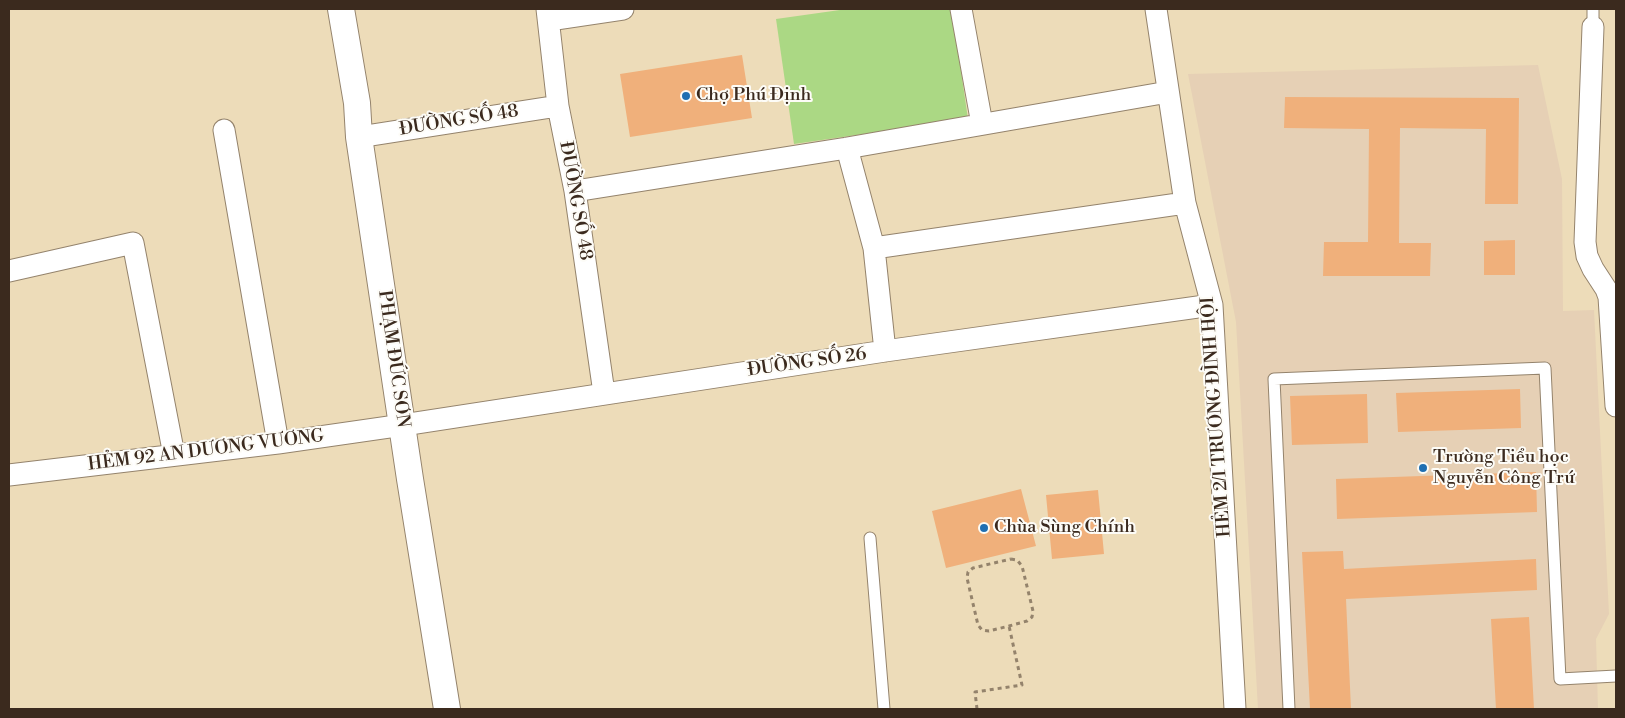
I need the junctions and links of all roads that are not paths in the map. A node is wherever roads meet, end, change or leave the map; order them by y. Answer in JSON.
{"nodes":[{"id":1,"x":341,"y":9,"type":"edge"},
{"id":2,"x":623,"y":9,"type":"edge"},
{"id":3,"x":961,"y":9,"type":"edge"},
{"id":4,"x":1156,"y":9,"type":"edge"},
{"id":5,"x":548,"y":15,"type":"edge"},
{"id":6,"x":1593,"y":18,"type":"edge"},
{"id":7,"x":1168,"y":92,"type":"junction"},
{"id":8,"x":558,"y":106,"type":"junction"},
{"id":9,"x":982,"y":124,"type":"junction"},
{"id":10,"x":224,"y":130,"type":"dead end"},
{"id":11,"x":359,"y":137,"type":"junction"},
{"id":12,"x":848,"y":148,"type":"junction"},
{"id":13,"x":575,"y":191,"type":"junction"},
{"id":14,"x":1185,"y":202,"type":"junction"},
{"id":15,"x":874,"y":248,"type":"junction"},
{"id":16,"x":9,"y":271,"type":"edge"},
{"id":17,"x":1212,"y":305,"type":"junction"},
{"id":18,"x":885,"y":351,"type":"junction"},
{"id":19,"x":604,"y":393,"type":"junction"},
{"id":20,"x":1616,"y":406,"type":"edge"},
{"id":21,"x":403,"y":425,"type":"junction"},
{"id":22,"x":278,"y":442,"type":"junction"},
{"id":23,"x":174,"y":455,"type":"junction"},
{"id":24,"x":9,"y":475,"type":"edge"},
{"id":25,"x":870,"y":538,"type":"dead end"},
{"id":26,"x":1616,"y":676,"type":"edge"},
{"id":27,"x":447,"y":709,"type":"edge"},
{"id":28,"x":884,"y":709,"type":"edge"},
{"id":29,"x":1235,"y":709,"type":"edge"},
{"id":30,"x":1290,"y":709,"type":"edge"}],
"edges":[{"from":1,"to":11,"type":"street","name":"PHẠM ĐỨC SƠN"},
{"from":2,"to":5,"type":"street"},
{"from":3,"to":9,"type":"street"},
{"from":4,"to":7,"type":"street","name":"HẺM 2/1 TRƯƠNG ĐÌNH HỘI"},
{"from":5,"to":8,"type":"street","name":"ĐƯỜNG SỐ 48"},
{"from":6,"to":20,"type":"street"},
{"from":7,"to":9,"type":"street"},
{"from":7,"to":14,"type":"street","name":"HẺM 2/1 TRƯƠNG ĐÌNH HỘI"},
{"from":8,"to":11,"type":"street","name":"ĐƯỜNG SỐ 48"},
{"from":8,"to":13,"type":"street","name":"ĐƯỜNG SỐ 48"},
{"from":9,"to":12,"type":"street"},
{"from":10,"to":22,"type":"street"},
{"from":11,"to":21,"type":"street","name":"PHẠM ĐỨC SƠN"},
{"from":12,"to":13,"type":"street"},
{"from":12,"to":15,"type":"street"},
{"from":13,"to":19,"type":"street","name":"ĐƯỜNG SỐ 48"},
{"from":14,"to":15,"type":"street"},
{"from":14,"to":17,"type":"street","name":"HẺM 2/1 TRƯƠNG ĐÌNH HỘI"},
{"from":15,"to":18,"type":"street"},
{"from":16,"to":23,"type":"street"},
{"from":17,"to":18,"type":"street","name":"ĐƯỜNG SỐ 26"},
{"from":17,"to":29,"type":"street","name":"HẺM 2/1 TRƯƠNG ĐÌNH HỘI"},
{"from":18,"to":19,"type":"street","name":"ĐƯỜNG SỐ 26"},
{"from":19,"to":21,"type":"street","name":"ĐƯỜNG SỐ 26"},
{"from":21,"to":22,"type":"street","name":"HẺM 92 AN DƯƠNG VƯƠNG"},
{"from":21,"to":27,"type":"street","name":"PHẠM ĐỨC SƠN"},
{"from":22,"to":23,"type":"street","name":"HẺM 92 AN DƯƠNG VƯƠNG"},
{"from":23,"to":24,"type":"street","name":"HẺM 92 AN DƯƠNG VƯƠNG"},
{"from":25,"to":28,"type":"lane"},
{"from":26,"to":30,"type":"lane"}]}
